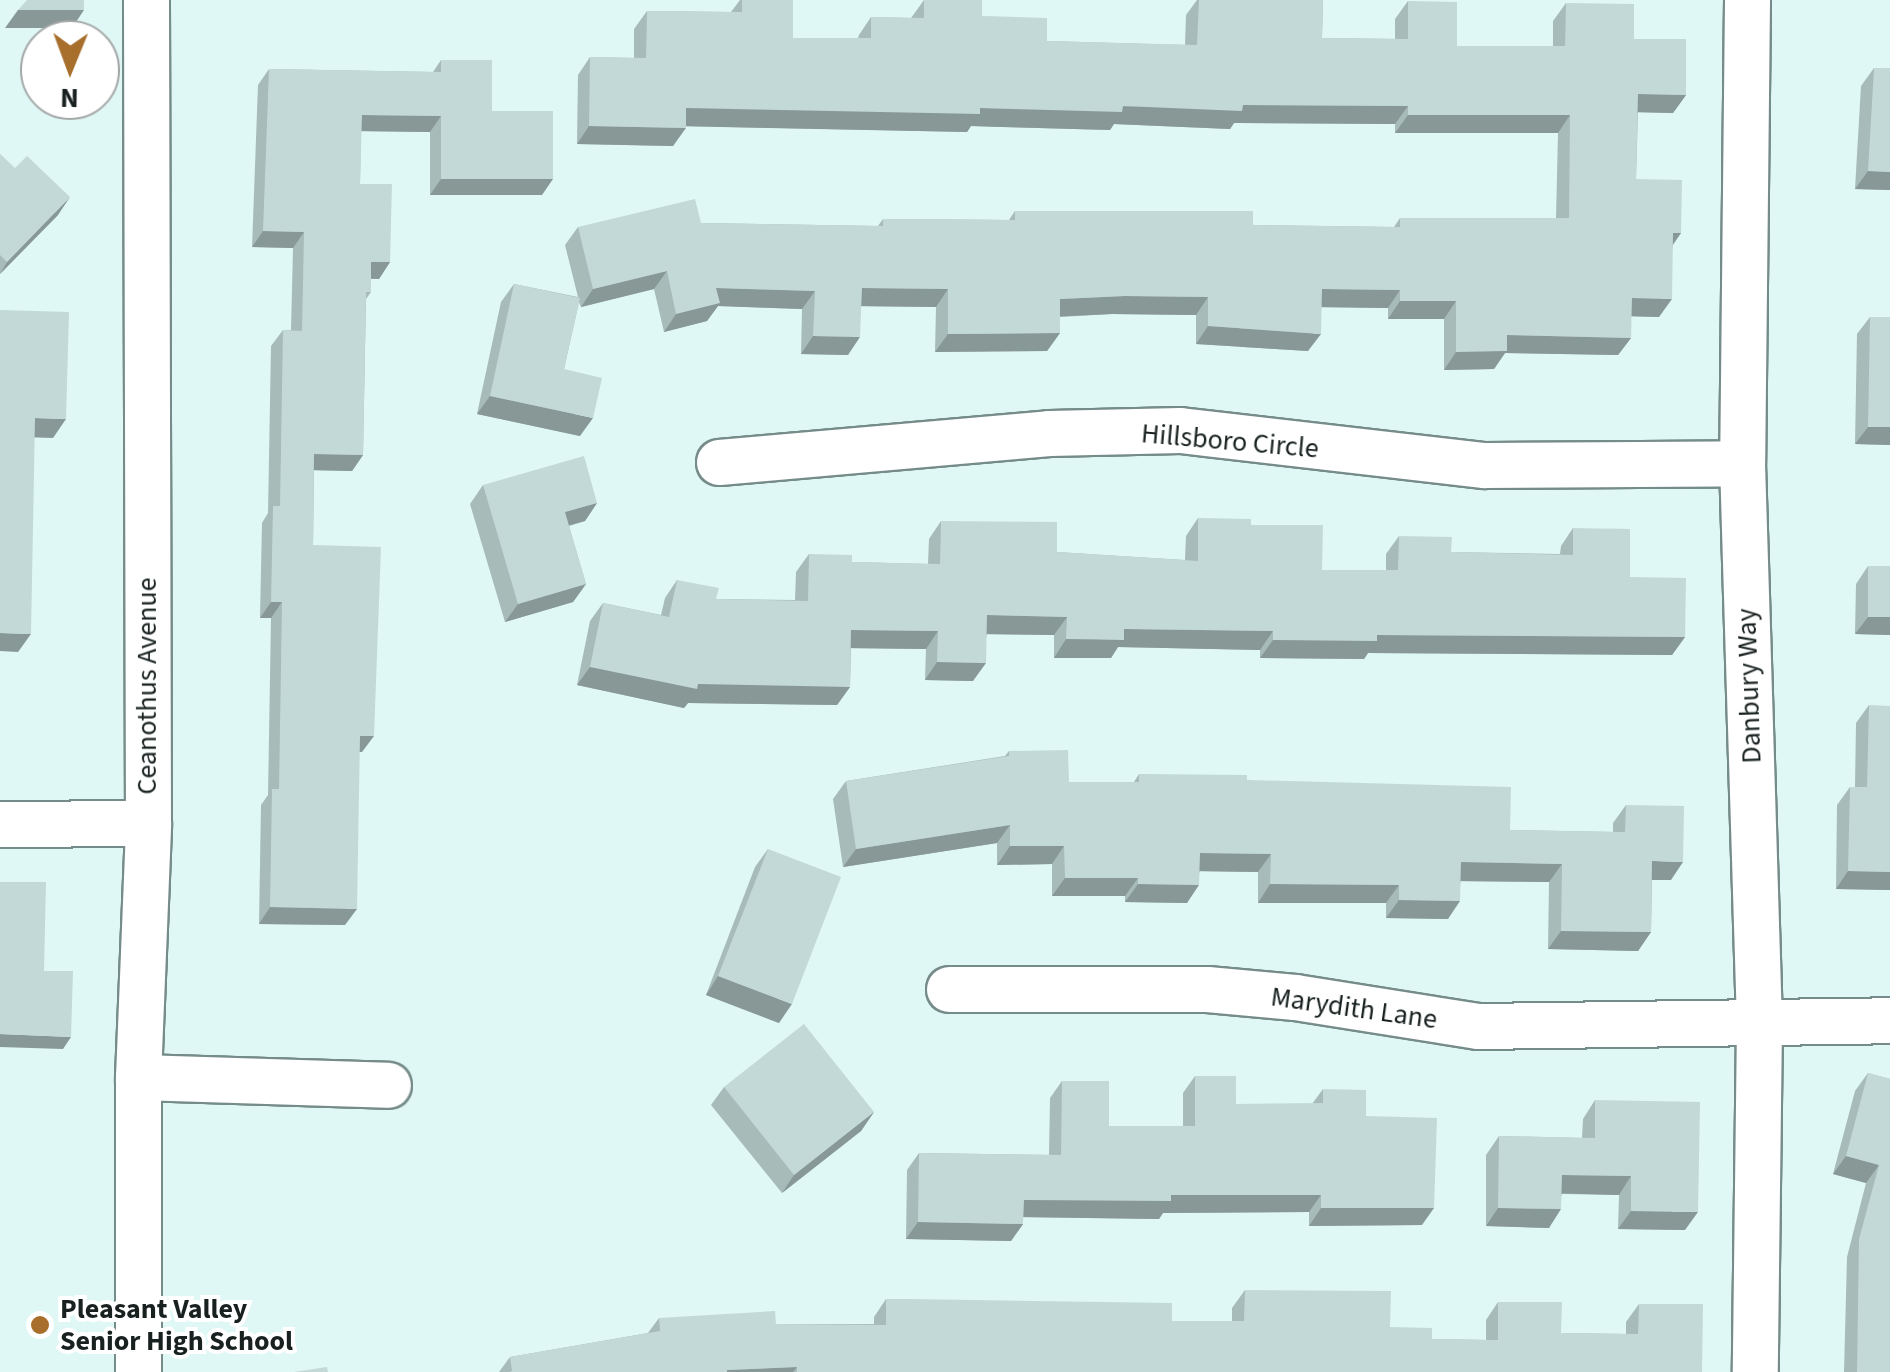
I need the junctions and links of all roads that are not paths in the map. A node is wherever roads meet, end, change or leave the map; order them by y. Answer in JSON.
{"nodes":[{"id":1,"x":146,"y":0,"type":"edge"},
{"id":2,"x":1746,"y":0,"type":"edge"},
{"id":3,"x":719,"y":462,"type":"dead end"},
{"id":4,"x":1742,"y":463,"type":"junction"},
{"id":5,"x":148,"y":823,"type":"junction"},
{"id":6,"x":0,"y":824,"type":"edge"},
{"id":7,"x":949,"y":988,"type":"dead end"},
{"id":8,"x":1890,"y":1020,"type":"edge"},
{"id":9,"x":1760,"y":1023,"type":"junction"},
{"id":10,"x":138,"y":1077,"type":"junction"},
{"id":11,"x":388,"y":1086,"type":"dead end"},
{"id":12,"x":138,"y":1372,"type":"edge"},
{"id":13,"x":1755,"y":1372,"type":"edge"}],
"edges":[{"from":1,"to":5,"type":"street","name":"Ceanothus Avenue"},
{"from":2,"to":4,"type":"street","name":"Danbury Way"},
{"from":3,"to":4,"type":"street","name":"Hillsboro Circle"},
{"from":4,"to":9,"type":"street","name":"Danbury Way"},
{"from":5,"to":6,"type":"street"},
{"from":5,"to":10,"type":"street","name":"Ceanothus Avenue"},
{"from":7,"to":9,"type":"street","name":"Marydith Lane"},
{"from":8,"to":9,"type":"street","name":"Marydith Lane"},
{"from":9,"to":13,"type":"street","name":"Danbury Way"},
{"from":10,"to":11,"type":"street"},
{"from":10,"to":12,"type":"street","name":"Ceanothus Avenue"}]}
